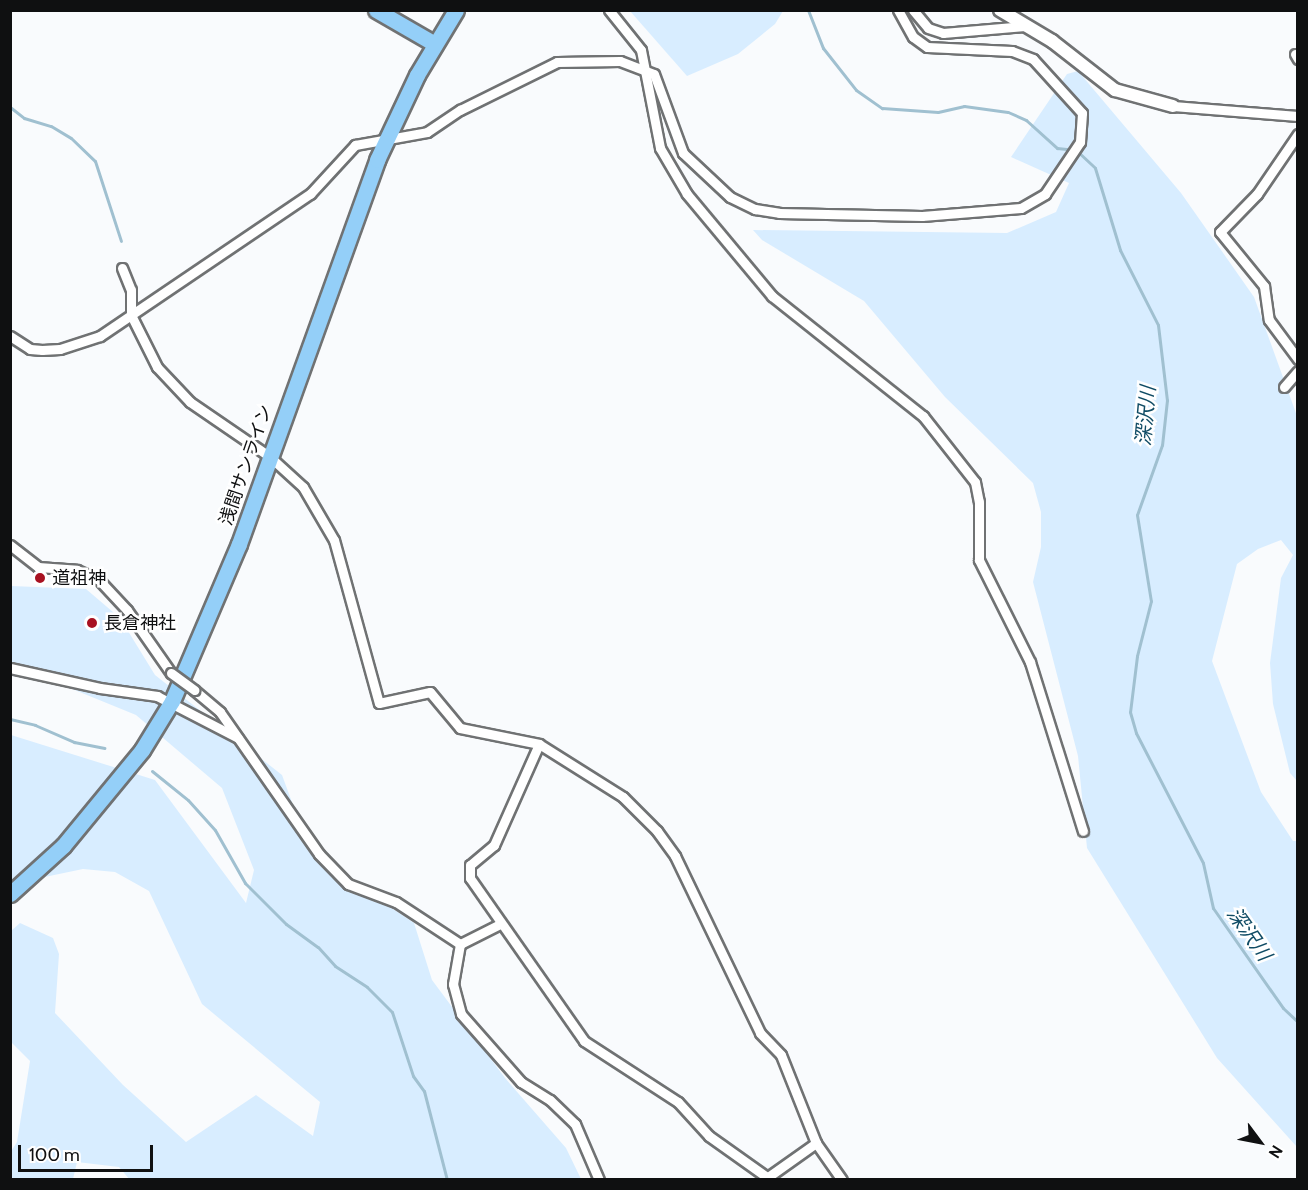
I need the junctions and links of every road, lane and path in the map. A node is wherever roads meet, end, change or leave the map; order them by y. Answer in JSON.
{"nodes":[{"id":1,"x":376,"y":10,"type":"edge"},
{"id":2,"x":456,"y":10,"type":"edge"},
{"id":3,"x":609,"y":10,"type":"edge"},
{"id":4,"x":898,"y":10,"type":"edge"},
{"id":5,"x":912,"y":10,"type":"edge"},
{"id":6,"x":1000,"y":10,"type":"edge"},
{"id":7,"x":1025,"y":26,"type":"junction"},
{"id":8,"x":435,"y":44,"type":"junction"},
{"id":9,"x":646,"y":68,"type":"junction"},
{"id":10,"x":1173,"y":106,"type":"joint"},
{"id":11,"x":1298,"y":116,"type":"edge"},
{"id":12,"x":1298,"y":134,"type":"edge"},
{"id":13,"x":386,"y":139,"type":"junction"},
{"id":14,"x":122,"y":268,"type":"dead end"},
{"id":15,"x":131,"y":315,"type":"junction"},
{"id":16,"x":10,"y":336,"type":"edge"},
{"id":17,"x":15,"y":346,"type":"edge"},
{"id":18,"x":1298,"y":359,"type":"edge"},
{"id":19,"x":1298,"y":371,"type":"edge"},
{"id":20,"x":1284,"y":387,"type":"dead end"},
{"id":21,"x":269,"y":456,"type":"junction"},
{"id":22,"x":10,"y":545,"type":"edge"},
{"id":23,"x":10,"y":668,"type":"edge"},
{"id":24,"x":172,"y":701,"type":"junction"},
{"id":25,"x":240,"y":740,"type":"junction"},
{"id":26,"x":539,"y":744,"type":"junction"},
{"id":27,"x":1083,"y":831,"type":"dead end"},
{"id":28,"x":10,"y":894,"type":"edge"},
{"id":29,"x":500,"y":924,"type":"junction"},
{"id":30,"x":460,"y":944,"type":"junction"},
{"id":31,"x":816,"y":1143,"type":"junction"},
{"id":32,"x":769,"y":1178,"type":"edge"},
{"id":33,"x":599,"y":1179,"type":"edge"},
{"id":34,"x":842,"y":1179,"type":"edge"}],
"edges":[{"from":1,"to":8,"type":"main road"},
{"from":2,"to":8,"type":"main road","name":"浅間サンライン"},
{"from":3,"to":9,"type":"street"},
{"from":4,"to":9,"type":"street"},
{"from":5,"to":7,"type":"street"},
{"from":6,"to":7,"type":"street"},
{"from":7,"to":10,"type":"street"},
{"from":8,"to":13,"type":"main road","name":"浅間サンライン"},
{"from":9,"to":13,"type":"street"},
{"from":9,"to":27,"type":"street"},
{"from":10,"to":11,"type":"street"},
{"from":12,"to":18,"type":"street"},
{"from":13,"to":15,"type":"street"},
{"from":13,"to":21,"type":"main road","name":"浅間サンライン"},
{"from":14,"to":15,"type":"street"},
{"from":15,"to":17,"type":"street"},
{"from":15,"to":21,"type":"street"},
{"from":16,"to":17,"type":"street"},
{"from":19,"to":20,"type":"street"},
{"from":21,"to":24,"type":"main road","name":"浅間サンライン"},
{"from":21,"to":26,"type":"street"},
{"from":22,"to":25,"type":"street","bridge":true},
{"from":23,"to":24,"type":"street"},
{"from":24,"to":25,"type":"street"},
{"from":24,"to":28,"type":"main road","name":"浅間サンライン"},
{"from":25,"to":30,"type":"street"},
{"from":26,"to":29,"type":"street"},
{"from":26,"to":31,"type":"street"},
{"from":29,"to":30,"type":"street"},
{"from":29,"to":32,"type":"street"},
{"from":30,"to":33,"type":"street"},
{"from":31,"to":32,"type":"street"},
{"from":31,"to":34,"type":"street"}]}
